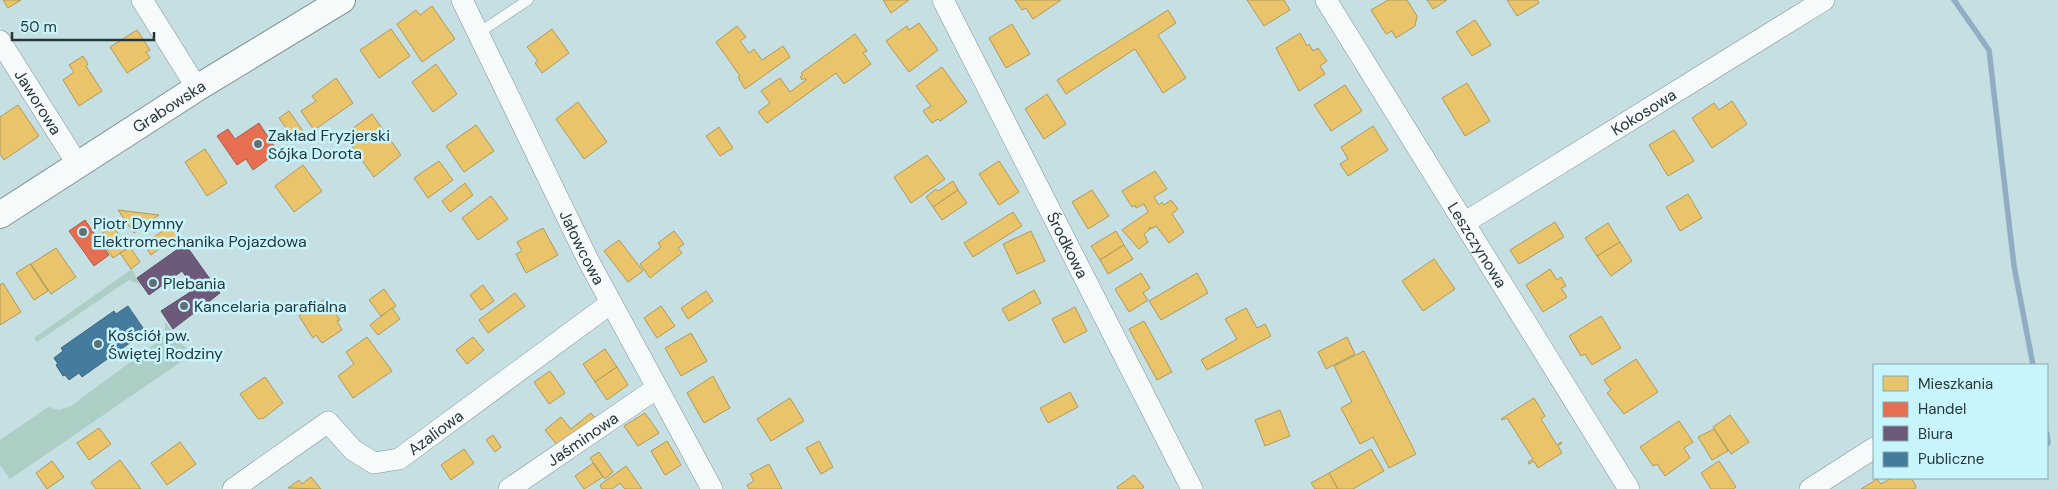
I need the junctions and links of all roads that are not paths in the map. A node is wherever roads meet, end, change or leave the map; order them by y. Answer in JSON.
{"nodes":[{"id":1,"x":142,"y":0,"type":"edge"},
{"id":2,"x":462,"y":0,"type":"edge"},
{"id":3,"x":528,"y":0,"type":"edge"},
{"id":4,"x":943,"y":0,"type":"edge"},
{"id":5,"x":1326,"y":0,"type":"edge"},
{"id":6,"x":1824,"y":0,"type":"edge"},
{"id":7,"x":331,"y":3,"type":"edge"},
{"id":8,"x":477,"y":34,"type":"junction"},
{"id":9,"x":0,"y":40,"type":"edge"},
{"id":10,"x":197,"y":88,"type":"junction"},
{"id":11,"x":78,"y":165,"type":"junction"},
{"id":12,"x":0,"y":216,"type":"edge"},
{"id":13,"x":1464,"y":223,"type":"junction"},
{"id":14,"x":611,"y":303,"type":"junction"},
{"id":15,"x":657,"y":388,"type":"junction"},
{"id":16,"x":1873,"y":449,"type":"edge"},
{"id":17,"x":233,"y":489,"type":"edge"},
{"id":18,"x":509,"y":489,"type":"edge"},
{"id":19,"x":712,"y":489,"type":"edge"},
{"id":20,"x":1192,"y":489,"type":"edge"},
{"id":21,"x":1629,"y":489,"type":"edge"},
{"id":22,"x":1810,"y":489,"type":"edge"}],
"edges":[{"from":1,"to":10,"type":"street"},
{"from":2,"to":8,"type":"street","name":"Jałowcowa"},
{"from":3,"to":8,"type":"lane"},
{"from":4,"to":20,"type":"street","name":"Środkowa"},
{"from":5,"to":13,"type":"street","name":"Leszczynowa"},
{"from":6,"to":13,"type":"street","name":"Kokosowa"},
{"from":7,"to":10,"type":"street","name":"Grabowska"},
{"from":8,"to":14,"type":"street","name":"Jałowcowa"},
{"from":9,"to":11,"type":"street","name":"Jaworowa"},
{"from":10,"to":11,"type":"street","name":"Grabowska"},
{"from":11,"to":12,"type":"street","name":"Grabowska"},
{"from":13,"to":21,"type":"street","name":"Leszczynowa"},
{"from":14,"to":15,"type":"street","name":"Jałowcowa"},
{"from":14,"to":17,"type":"street","name":"Azaliowa"},
{"from":15,"to":18,"type":"street","name":"Jaśminowa"},
{"from":15,"to":19,"type":"street","name":"Jałowcowa"},
{"from":16,"to":22,"type":"street"}]}
